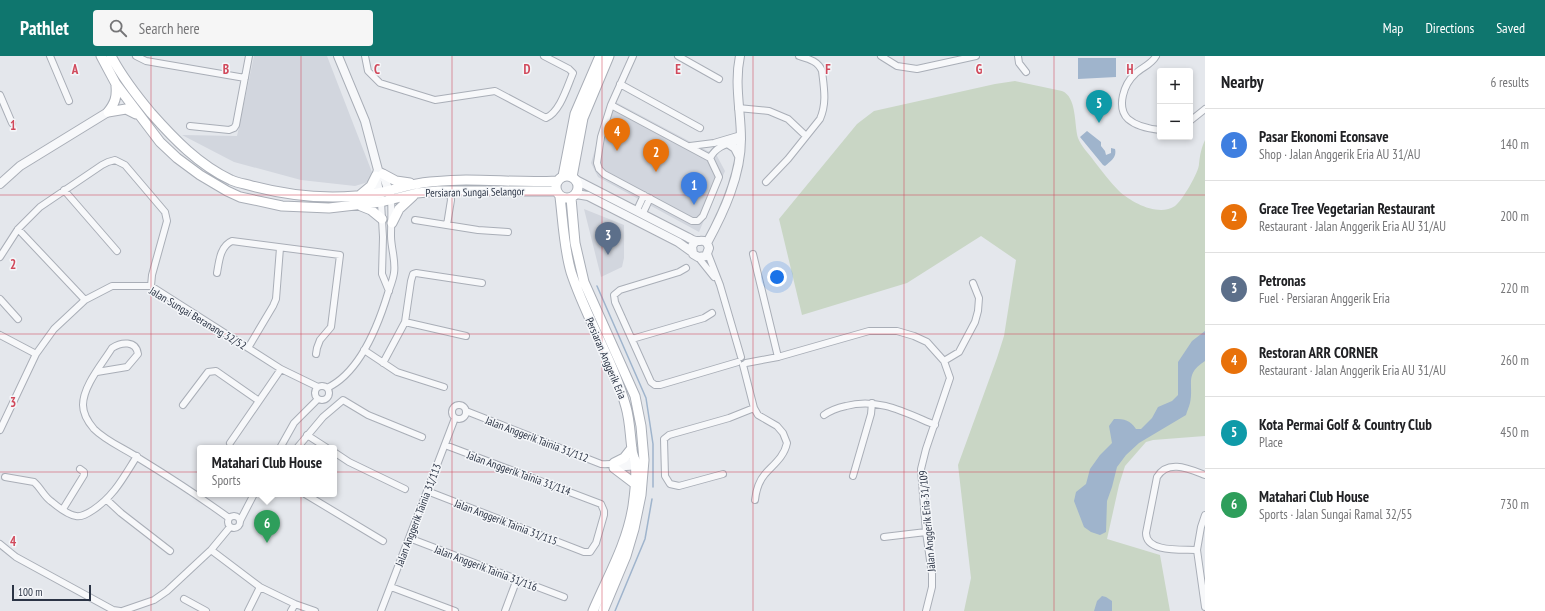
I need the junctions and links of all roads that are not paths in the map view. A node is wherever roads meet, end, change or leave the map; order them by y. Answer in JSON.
{"nodes":[{"id":1,"x":50,"y":56,"type":"edge"},
{"id":2,"x":101,"y":56,"type":"edge"},
{"id":3,"x":111,"y":56,"type":"edge"},
{"id":4,"x":136,"y":56,"type":"edge"},
{"id":5,"x":249,"y":56,"type":"edge"},
{"id":6,"x":338,"y":56,"type":"edge"},
{"id":7,"x":365,"y":56,"type":"edge"},
{"id":8,"x":544,"y":56,"type":"edge"},
{"id":9,"x":600,"y":56,"type":"edge"},
{"id":10,"x":609,"y":56,"type":"edge"},
{"id":11,"x":633,"y":56,"type":"edge"},
{"id":12,"x":678,"y":56,"type":"edge"},
{"id":13,"x":740,"y":56,"type":"edge"},
{"id":14,"x":799,"y":56,"type":"edge"},
{"id":15,"x":881,"y":56,"type":"edge"},
{"id":16,"x":976,"y":56,"type":"edge"},
{"id":17,"x":1018,"y":56,"type":"edge"},
{"id":18,"x":1156,"y":56,"type":"edge"},
{"id":19,"x":1026,"y":72,"type":"dead end"},
{"id":20,"x":245,"y":78,"type":"junction"},
{"id":21,"x":719,"y":79,"type":"dead end"},
{"id":22,"x":116,"y":84,"type":"junction"},
{"id":23,"x":620,"y":84,"type":"junction"},
{"id":24,"x":130,"y":87,"type":"junction"},
{"id":25,"x":0,"y":95,"type":"edge"},
{"id":26,"x":126,"y":99,"type":"junction"},
{"id":27,"x":69,"y":100,"type":"dead end"},
{"id":28,"x":612,"y":105,"type":"junction"},
{"id":29,"x":738,"y":108,"type":"junction"},
{"id":30,"x":1205,"y":109,"type":"edge"},
{"id":31,"x":108,"y":112,"type":"junction"},
{"id":32,"x":141,"y":117,"type":"junction"},
{"id":33,"x":1193,"y":119,"type":"edge"},
{"id":34,"x":12,"y":123,"type":"dead end"},
{"id":35,"x":190,"y":126,"type":"dead end"},
{"id":36,"x":700,"y":128,"type":"dead end"},
{"id":37,"x":1157,"y":129,"type":"edge"},
{"id":38,"x":806,"y":136,"type":"junction"},
{"id":39,"x":741,"y":137,"type":"junction"},
{"id":40,"x":729,"y":144,"type":"junction"},
{"id":41,"x":690,"y":146,"type":"junction"},
{"id":42,"x":739,"y":156,"type":"junction"},
{"id":43,"x":710,"y":158,"type":"junction"},
{"id":44,"x":379,"y":173,"type":"junction"},
{"id":45,"x":567,"y":178,"type":"junction"},
{"id":46,"x":766,"y":182,"type":"dead end"},
{"id":47,"x":0,"y":184,"type":"edge"},
{"id":48,"x":417,"y":188,"type":"junction"},
{"id":49,"x":64,"y":190,"type":"junction"},
{"id":50,"x":450,"y":191,"type":"junction"},
{"id":51,"x":558,"y":194,"type":"junction"},
{"id":52,"x":573,"y":196,"type":"junction"},
{"id":53,"x":385,"y":197,"type":"junction"},
{"id":54,"x":647,"y":197,"type":"junction"},
{"id":55,"x":358,"y":201,"type":"junction"},
{"id":56,"x":640,"y":212,"type":"junction"},
{"id":57,"x":382,"y":218,"type":"junction"},
{"id":58,"x":415,"y":220,"type":"dead end"},
{"id":59,"x":392,"y":223,"type":"junction"},
{"id":60,"x":447,"y":226,"type":"junction"},
{"id":61,"x":18,"y":229,"type":"junction"},
{"id":62,"x":508,"y":232,"type":"dead end"},
{"id":63,"x":701,"y":241,"type":"junction"},
{"id":64,"x":280,"y":248,"type":"junction"},
{"id":65,"x":117,"y":251,"type":"dead end"},
{"id":66,"x":708,"y":254,"type":"junction"},
{"id":67,"x":754,"y":254,"type":"dead end"},
{"id":68,"x":695,"y":255,"type":"junction"},
{"id":69,"x":0,"y":257,"type":"edge"},
{"id":70,"x":393,"y":258,"type":"junction"},
{"id":71,"x":382,"y":259,"type":"junction"},
{"id":72,"x":686,"y":268,"type":"dead end"},
{"id":73,"x":217,"y":273,"type":"dead end"},
{"id":74,"x":972,"y":283,"type":"dead end"},
{"id":75,"x":482,"y":284,"type":"dead end"},
{"id":76,"x":720,"y":285,"type":"junction"},
{"id":77,"x":151,"y":286,"type":"junction"},
{"id":78,"x":389,"y":291,"type":"junction"},
{"id":79,"x":0,"y":299,"type":"edge"},
{"id":80,"x":85,"y":300,"type":"junction"},
{"id":81,"x":712,"y":313,"type":"dead end"},
{"id":82,"x":18,"y":319,"type":"dead end"},
{"id":83,"x":405,"y":322,"type":"junction"},
{"id":84,"x":0,"y":335,"type":"edge"},
{"id":85,"x":466,"y":336,"type":"dead end"},
{"id":86,"x":632,"y":339,"type":"junction"},
{"id":87,"x":248,"y":348,"type":"junction"},
{"id":88,"x":364,"y":350,"type":"junction"},
{"id":89,"x":36,"y":354,"type":"junction"},
{"id":90,"x":316,"y":354,"type":"dead end"},
{"id":91,"x":778,"y":357,"type":"junction"},
{"id":92,"x":944,"y":361,"type":"junction"},
{"id":93,"x":742,"y":362,"type":"junction"},
{"id":94,"x":383,"y":363,"type":"junction"},
{"id":95,"x":281,"y":369,"type":"junction"},
{"id":96,"x":98,"y":372,"type":"junction"},
{"id":97,"x":318,"y":387,"type":"junction"},
{"id":98,"x":444,"y":387,"type":"dead end"},
{"id":99,"x":327,"y":388,"type":"junction"},
{"id":100,"x":318,"y":399,"type":"junction"},
{"id":101,"x":258,"y":401,"type":"junction"},
{"id":102,"x":872,"y":403,"type":"junction"},
{"id":103,"x":183,"y":406,"type":"dead end"},
{"id":104,"x":754,"y":408,"type":"junction"},
{"id":105,"x":466,"y":411,"type":"junction"},
{"id":106,"x":824,"y":415,"type":"dead end"},
{"id":107,"x":455,"y":418,"type":"junction"},
{"id":108,"x":935,"y":425,"type":"junction"},
{"id":109,"x":0,"y":430,"type":"edge"},
{"id":110,"x":307,"y":436,"type":"junction"},
{"id":111,"x":422,"y":437,"type":"dead end"},
{"id":112,"x":230,"y":443,"type":"dead end"},
{"id":113,"x":282,"y":445,"type":"edge"},
{"id":114,"x":300,"y":445,"type":"edge"},
{"id":115,"x":322,"y":445,"type":"edge"},
{"id":116,"x":445,"y":445,"type":"junction"},
{"id":117,"x":632,"y":448,"type":"junction"},
{"id":118,"x":337,"y":454,"type":"edge"},
{"id":119,"x":137,"y":456,"type":"junction"},
{"id":120,"x":639,"y":463,"type":"junction"},
{"id":121,"x":612,"y":465,"type":"junction"},
{"id":122,"x":80,"y":469,"type":"dead end"},
{"id":123,"x":723,"y":474,"type":"dead end"},
{"id":124,"x":1205,"y":475,"type":"edge"},
{"id":125,"x":853,"y":476,"type":"dead end"},
{"id":126,"x":5,"y":477,"type":"dead end"},
{"id":127,"x":635,"y":484,"type":"junction"},
{"id":128,"x":405,"y":489,"type":"dead end"},
{"id":129,"x":427,"y":491,"type":"junction"},
{"id":130,"x":197,"y":496,"type":"edge"},
{"id":131,"x":199,"y":497,"type":"edge"},
{"id":132,"x":252,"y":497,"type":"edge"},
{"id":133,"x":310,"y":497,"type":"edge"},
{"id":134,"x":107,"y":500,"type":"junction"},
{"id":135,"x":754,"y":500,"type":"dead end"},
{"id":136,"x":63,"y":509,"type":"junction"},
{"id":137,"x":1205,"y":515,"type":"edge"},
{"id":138,"x":229,"y":518,"type":"junction"},
{"id":139,"x":240,"y":520,"type":"junction"},
{"id":140,"x":230,"y":527,"type":"junction"},
{"id":141,"x":926,"y":532,"type":"junction"},
{"id":142,"x":409,"y":538,"type":"junction"},
{"id":143,"x":884,"y":538,"type":"dead end"},
{"id":144,"x":383,"y":541,"type":"dead end"},
{"id":145,"x":0,"y":544,"type":"edge"},
{"id":146,"x":211,"y":550,"type":"junction"},
{"id":147,"x":1197,"y":550,"type":"junction"},
{"id":148,"x":170,"y":551,"type":"dead end"},
{"id":149,"x":584,"y":552,"type":"joint"},
{"id":150,"x":517,"y":579,"type":"junction"},
{"id":151,"x":260,"y":587,"type":"junction"},
{"id":152,"x":390,"y":587,"type":"junction"},
{"id":153,"x":564,"y":597,"type":"dead end"},
{"id":154,"x":184,"y":599,"type":"dead end"},
{"id":155,"x":295,"y":604,"type":"junction"},
{"id":156,"x":1205,"y":607,"type":"edge"},
{"id":157,"x":121,"y":611,"type":"edge"},
{"id":158,"x":206,"y":611,"type":"edge"},
{"id":159,"x":248,"y":611,"type":"edge"},
{"id":160,"x":291,"y":611,"type":"edge"},
{"id":161,"x":315,"y":611,"type":"edge"},
{"id":162,"x":381,"y":611,"type":"edge"},
{"id":163,"x":455,"y":611,"type":"edge"},
{"id":164,"x":505,"y":611,"type":"edge"},
{"id":165,"x":594,"y":611,"type":"edge"},
{"id":166,"x":603,"y":611,"type":"edge"},
{"id":167,"x":926,"y":611,"type":"edge"}],
"edges":[{"from":1,"to":27,"type":"street"},
{"from":2,"to":22,"type":"main road","name":"Persiaran Sungai Selangor"},
{"from":3,"to":24,"type":"main road","name":"Persiaran Sungai Selangor"},
{"from":4,"to":20,"type":"street"},
{"from":5,"to":20,"type":"street"},
{"from":6,"to":44,"type":"street"},
{"from":7,"to":8,"type":"street"},
{"from":9,"to":45,"type":"main road"},
{"from":10,"to":45,"type":"main road"},
{"from":11,"to":23,"type":"street"},
{"from":12,"to":21,"type":"street"},
{"from":13,"to":29,"type":"street"},
{"from":14,"to":38,"type":"street"},
{"from":15,"to":16,"type":"street"},
{"from":17,"to":19,"type":"street"},
{"from":18,"to":37,"type":"street"},
{"from":20,"to":35,"type":"street"},
{"from":22,"to":26,"type":"main road","name":"Persiaran Sungai Selangor"},
{"from":22,"to":31,"type":"main road"},
{"from":23,"to":28,"type":"street"},
{"from":23,"to":36,"type":"street"},
{"from":24,"to":26,"type":"main road"},
{"from":24,"to":55,"type":"main road","name":"Persiaran Sungai Selangor"},
{"from":25,"to":34,"type":"street"},
{"from":26,"to":31,"type":"main road"},
{"from":26,"to":32,"type":"main road","name":"Persiaran Sungai Selangor"},
{"from":28,"to":41,"type":"street"},
{"from":28,"to":54,"type":"street"},
{"from":29,"to":38,"type":"street"},
{"from":29,"to":39,"type":"street"},
{"from":30,"to":33,"type":"street"},
{"from":31,"to":32,"type":"main road"},
{"from":31,"to":47,"type":"street"},
{"from":32,"to":55,"type":"main road","name":"Persiaran Sungai Selangor"},
{"from":38,"to":46,"type":"street"},
{"from":39,"to":40,"type":"street"},
{"from":39,"to":41,"type":"street"},
{"from":39,"to":42,"type":"street"},
{"from":40,"to":42,"type":"street"},
{"from":40,"to":43,"type":"street"},
{"from":41,"to":43,"type":"street"},
{"from":42,"to":63,"type":"street"},
{"from":43,"to":54,"type":"street"},
{"from":44,"to":48,"type":"main road"},
{"from":44,"to":53,"type":"street"},
{"from":44,"to":55,"type":"main road"},
{"from":45,"to":48,"type":"main road","name":"Persiaran Sungai Selangor"},
{"from":45,"to":51,"type":"main road"},
{"from":45,"to":52,"type":"main road"},
{"from":45,"to":56,"type":"street"},
{"from":48,"to":50,"type":"main road","name":"Persiaran Sungai Selangor"},
{"from":48,"to":53,"type":"main road","name":"Persiaran Sungai Selangor"},
{"from":48,"to":59,"type":"main road"},
{"from":49,"to":61,"type":"street"},
{"from":49,"to":65,"type":"street"},
{"from":49,"to":77,"type":"street"},
{"from":50,"to":51,"type":"main road","name":"Persiaran Sungai Selangor"},
{"from":50,"to":60,"type":"street"},
{"from":51,"to":52,"type":"main road"},
{"from":51,"to":117,"type":"main road","name":"Persiaran Anggerik Eria"},
{"from":52,"to":68,"type":"street"},
{"from":52,"to":120,"type":"main road","name":"Persiaran Anggerik Eria"},
{"from":53,"to":55,"type":"main road","name":"Persiaran Sungai Selangor"},
{"from":53,"to":57,"type":"street"},
{"from":53,"to":59,"type":"street"},
{"from":54,"to":56,"type":"street"},
{"from":55,"to":57,"type":"main road"},
{"from":56,"to":63,"type":"street"},
{"from":57,"to":71,"type":"street"},
{"from":58,"to":60,"type":"street"},
{"from":59,"to":70,"type":"street"},
{"from":60,"to":62,"type":"street"},
{"from":61,"to":69,"type":"street"},
{"from":61,"to":80,"type":"street"},
{"from":63,"to":66,"type":"street"},
{"from":63,"to":68,"type":"street"},
{"from":64,"to":73,"type":"street"},
{"from":64,"to":87,"type":"street"},
{"from":64,"to":90,"type":"street"},
{"from":66,"to":68,"type":"street"},
{"from":66,"to":76,"type":"street"},
{"from":67,"to":91,"type":"street"},
{"from":68,"to":76,"type":"street"},
{"from":70,"to":71,"type":"street"},
{"from":70,"to":78,"type":"street"},
{"from":71,"to":78,"type":"street"},
{"from":72,"to":86,"type":"street"},
{"from":74,"to":92,"type":"street"},
{"from":75,"to":83,"type":"street"},
{"from":76,"to":93,"type":"street"},
{"from":77,"to":80,"type":"street","name":"Jalan Sungai Beranang 32/52"},
{"from":77,"to":87,"type":"street","name":"Jalan Sungai Beranang 32/52"},
{"from":78,"to":88,"type":"street"},
{"from":79,"to":82,"type":"street"},
{"from":80,"to":89,"type":"street","name":"Jalan Sungai Beranang 32/52"},
{"from":81,"to":86,"type":"street"},
{"from":83,"to":85,"type":"street"},
{"from":83,"to":94,"type":"street"},
{"from":84,"to":89,"type":"street"},
{"from":86,"to":93,"type":"street","name":"Jalan Anggerik Eria 31/109"},
{"from":87,"to":95,"type":"street","name":"Jalan Sungai Beranang 32/52"},
{"from":88,"to":94,"type":"street"},
{"from":88,"to":99,"type":"street"},
{"from":89,"to":109,"type":"street","name":"Jalan Sungai Beranang 32/52"},
{"from":91,"to":92,"type":"street","name":"Jalan Anggerik Eria 31/109"},
{"from":91,"to":93,"type":"street","name":"Jalan Anggerik Eria 31/109"},
{"from":92,"to":108,"type":"street","name":"Jalan Anggerik Eria 31/109"},
{"from":93,"to":104,"type":"street"},
{"from":94,"to":98,"type":"street"},
{"from":95,"to":97,"type":"street","name":"Jalan Sungai Beranang 32/52"},
{"from":95,"to":101,"type":"street"},
{"from":96,"to":96,"type":"street"},
{"from":96,"to":119,"type":"street"},
{"from":97,"to":99,"type":"street"},
{"from":97,"to":100,"type":"street"},
{"from":99,"to":100,"type":"street"},
{"from":100,"to":113,"type":"street"},
{"from":101,"to":103,"type":"street"},
{"from":101,"to":112,"type":"street"},
{"from":102,"to":106,"type":"street"},
{"from":102,"to":108,"type":"street"},
{"from":102,"to":125,"type":"street"},
{"from":104,"to":123,"type":"street"},
{"from":104,"to":135,"type":"street"},
{"from":105,"to":107,"type":"street"},
{"from":105,"to":107,"type":"street"},
{"from":105,"to":121,"type":"street","name":"Jalan Anggerik Tainia 31/112"},
{"from":107,"to":116,"type":"street","name":"Jalan Anggerik Tainia 31/113"},
{"from":108,"to":141,"type":"street","name":"Jalan Anggerik Eria 31/109"},
{"from":110,"to":111,"type":"street"},
{"from":110,"to":114,"type":"street"},
{"from":110,"to":115,"type":"street"},
{"from":116,"to":129,"type":"street","name":"Jalan Anggerik Tainia 31/113"},
{"from":116,"to":149,"type":"street","name":"Jalan Anggerik Tainia 31/114"},
{"from":117,"to":120,"type":"main road","name":"Persiaran Anggerik Eria"},
{"from":117,"to":121,"type":"main road"},
{"from":118,"to":128,"type":"street"},
{"from":119,"to":130,"type":"street"},
{"from":119,"to":134,"type":"street"},
{"from":120,"to":121,"type":"street","name":"Jalan Anggerik Tainia 31/112"},
{"from":120,"to":127,"type":"main road","name":"Persiaran Anggerik Eria"},
{"from":120,"to":166,"type":"main road","name":"Persiaran Anggerik Eria"},
{"from":121,"to":127,"type":"main road"},
{"from":122,"to":136,"type":"street"},
{"from":124,"to":147,"type":"street"},
{"from":126,"to":136,"type":"street"},
{"from":127,"to":165,"type":"main road","name":"Persiaran Anggerik Eria"},
{"from":129,"to":142,"type":"street","name":"Jalan Anggerik Tainia 31/113"},
{"from":129,"to":149,"type":"street","name":"Jalan Anggerik Tainia 31/115"},
{"from":131,"to":138,"type":"street"},
{"from":132,"to":139,"type":"street"},
{"from":133,"to":144,"type":"street"},
{"from":134,"to":136,"type":"street"},
{"from":134,"to":148,"type":"street"},
{"from":137,"to":147,"type":"street"},
{"from":138,"to":139,"type":"street"},
{"from":138,"to":140,"type":"street"},
{"from":139,"to":140,"type":"street"},
{"from":140,"to":146,"type":"street"},
{"from":141,"to":143,"type":"street"},
{"from":141,"to":167,"type":"street","name":"Jalan Anggerik Eria 31/109"},
{"from":142,"to":150,"type":"street","name":"Jalan Anggerik Tainia 31/116"},
{"from":142,"to":152,"type":"street","name":"Jalan Anggerik Tainia 31/113"},
{"from":145,"to":157,"type":"street"},
{"from":146,"to":151,"type":"street"},
{"from":146,"to":157,"type":"street"},
{"from":147,"to":156,"type":"street"},
{"from":150,"to":153,"type":"street","name":"Jalan Anggerik Tainia 31/116"},
{"from":150,"to":164,"type":"street"},
{"from":151,"to":155,"type":"street"},
{"from":151,"to":159,"type":"street"},
{"from":152,"to":162,"type":"street","name":"Jalan Anggerik Tainia 31/113"},
{"from":152,"to":163,"type":"street"},
{"from":154,"to":158,"type":"street"},
{"from":155,"to":160,"type":"street"},
{"from":155,"to":161,"type":"street"}]}
